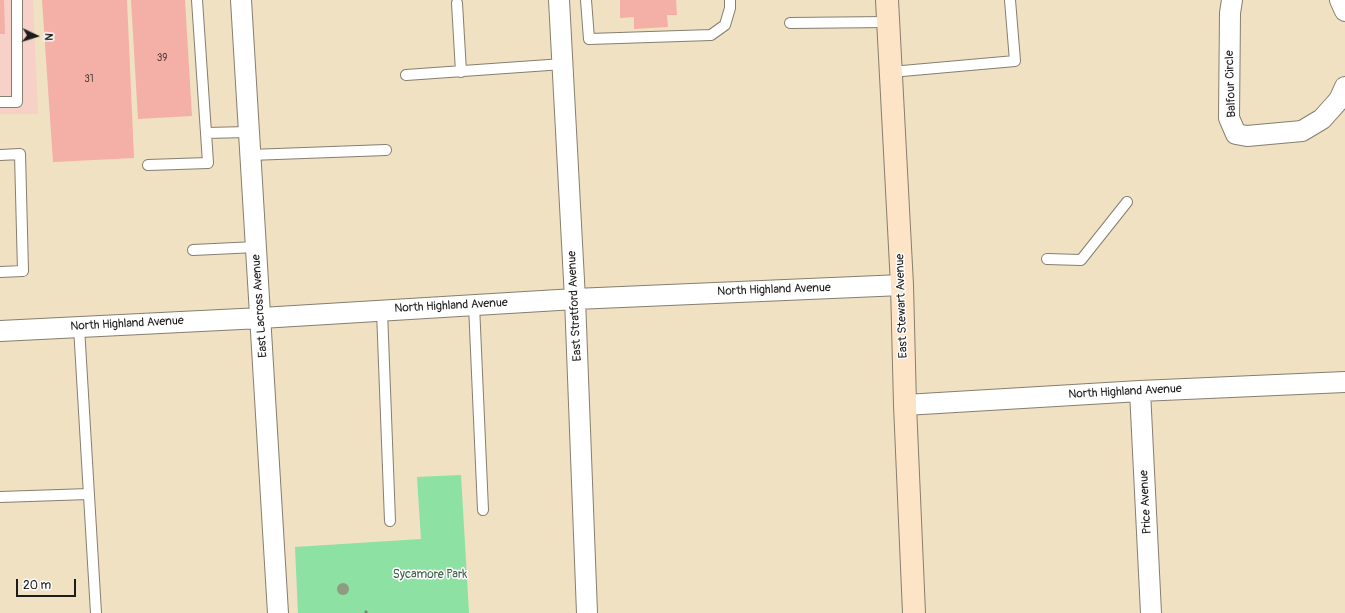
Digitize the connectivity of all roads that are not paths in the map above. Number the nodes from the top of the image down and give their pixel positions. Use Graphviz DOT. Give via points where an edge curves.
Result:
graph roads {
  1 [pos="17,0"];
  2 [pos="197,0"];
  3 [pos="241,0"];
  4 [pos="559,0"];
  5 [pos="586,0"];
  6 [pos="730,0"];
  7 [pos="887,0"];
  8 [pos="1010,0"];
  9 [pos="1232,0"];
  10 [pos="1340,0"];
  11 [pos="457,3"];
  12 [pos="1345,11"];
  13 [pos="888,22"];
  14 [pos="790,23"];
  15 [pos="563,64"];
  16 [pos="461,72"];
  17 [pos="891,72"];
  18 [pos="406,75"];
  19 [pos="1345,87"];
  20 [pos="0,102"];
  21 [pos="248,132"];
  22 [pos="206,133"];
  23 [pos="386,150"];
  24 [pos="0,155"];
  25 [pos="250,155"];
  26 [pos="148,165"];
  27 [pos="1128,202"];
  28 [pos="256,247"];
  29 [pos="193,250"];
  30 [pos="1047,259"];
  31 [pos="0,272"];
  32 [pos="902,285"];
  33 [pos="575,299"];
  34 [pos="474,305"];
  35 [pos="382,310"];
  36 [pos="261,318"];
  37 [pos="79,327"];
  38 [pos="0,330"];
  39 [pos="1345,382"];
  40 [pos="1140,391"];
  41 [pos="905,405"];
  42 [pos="89,494"];
  43 [pos="0,497"];
  44 [pos="484,510"];
  45 [pos="390,521"];
  46 [pos="96,613"];
  47 [pos="278,613"];
  48 [pos="587,613"];
  49 [pos="914,613"];
  50 [pos="1151,613"];
  1 -- 20 [label="lane" via="18,102"];
  2 -- 22 [label="lane"];
  3 -- 21 [label="street, East Lacross Avenue"];
  4 -- 15 [label="street, East Stratford Avenue"];
  5 -- 6 [label="lane" via="589,39 711,35 725,25"];
  7 -- 13 [label="street, East Stewart Avenue"];
  8 -- 17 [label="lane" via="1015,61"];
  9 -- 19 [label="street, Balfour Circle" via="1229,118 1236,134 1247,136 1302,131 1322,119 1339,100"];
  10 -- 12 [label="street"];
  11 -- 16 [label="lane"];
  13 -- 14 [label="lane"];
  13 -- 17 [label="street, East Stewart Avenue"];
  15 -- 16 [label="lane"];
  15 -- 33 [label="street, East Stratford Avenue"];
  16 -- 18 [label="lane"];
  17 -- 32 [label="street, East Stewart Avenue"];
  21 -- 22 [label="lane"];
  21 -- 25 [label="street, East Lacross Avenue"];
  22 -- 26 [label="lane" via="208,163"];
  23 -- 25 [label="lane"];
  24 -- 31 [label="lane" via="20,154 23,271"];
  25 -- 28 [label="street, East Lacross Avenue"];
  27 -- 30 [label="lane" via="1081,260"];
  28 -- 29 [label="lane"];
  28 -- 36 [label="street, East Lacross Avenue"];
  32 -- 33 [label="street, North Highland Avenue"];
  32 -- 41 [label="street, East Stewart Avenue"];
  33 -- 34 [label="street, North Highland Avenue"];
  33 -- 48 [label="street, East Stratford Avenue"];
  34 -- 35 [label="street, North Highland Avenue"];
  34 -- 44 [label="lane"];
  35 -- 36 [label="street, North Highland Avenue"];
  35 -- 45 [label="lane"];
  36 -- 37 [label="street, North Highland Avenue"];
  36 -- 47 [label="street, East Lacross Avenue"];
  37 -- 38 [label="street, North Highland Avenue"];
  37 -- 42 [label="lane"];
  39 -- 40 [label="street, North Highland Avenue"];
  40 -- 41 [label="street, North Highland Avenue"];
  40 -- 50 [label="street, Price Avenue"];
  41 -- 49 [label="street, East Stewart Avenue"];
  42 -- 43 [label="lane"];
  42 -- 46 [label="lane"];
}
